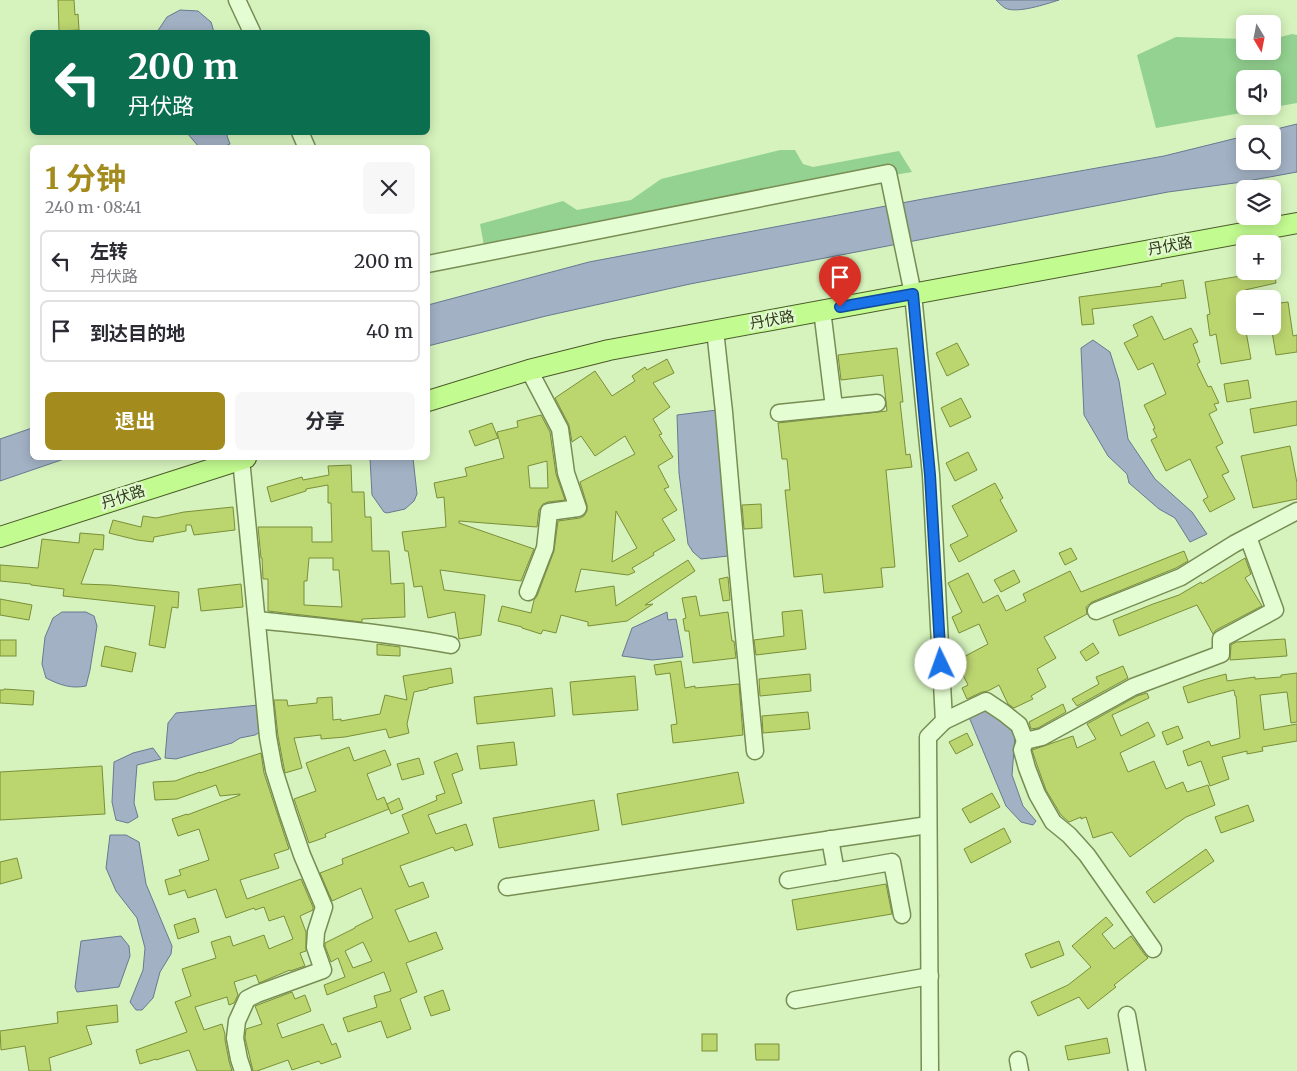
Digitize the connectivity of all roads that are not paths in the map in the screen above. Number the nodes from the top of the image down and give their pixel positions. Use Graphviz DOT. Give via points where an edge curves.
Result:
graph roads {
  1 [pos="237,0"];
  2 [pos="251,30"];
  3 [pos="1297,223"];
  4 [pos="430,264"];
  5 [pos="911,286"];
  6 [pos="822,310"];
  7 [pos="715,330"];
  8 [pos="529,370"];
  9 [pos="430,401"];
  10 [pos="877,403"];
  11 [pos="834,407"];
  12 [pos="779,413"];
  13 [pos="238,460"];
  14 [pos="244,460"];
  15 [pos="1297,511"];
  16 [pos="0,537"];
  17 [pos="1248,537"];
  18 [pos="528,592"];
  19 [pos="1096,611"];
  20 [pos="257,620"];
  21 [pos="452,645"];
  22 [pos="944,720"];
  23 [pos="1025,741"];
  24 [pos="756,752"];
  25 [pos="928,825"];
  26 [pos="830,839"];
  27 [pos="836,872"];
  28 [pos="788,880"];
  29 [pos="507,887"];
  30 [pos="902,915"];
  31 [pos="1152,949"];
  32 [pos="930,976"];
  33 [pos="796,1000"];
  34 [pos="1128,1015"];
  35 [pos="243,1071"];
  36 [pos="930,1071"];
  37 [pos="1137,1071"];
  1 -- 2 [label="street"];
  3 -- 5 [label="main road, 丹伏路"];
  4 -- 5 [label="street" via="888,173"];
  5 -- 6 [label="main road, 丹伏路"];
  5 -- 22 [label="street" via="930,475"];
  6 -- 7 [label="main road, 丹伏路"];
  6 -- 11 [label="street"];
  7 -- 8 [label="main road, 丹伏路" via="609,350"];
  7 -- 24 [label="street"];
  8 -- 9 [label="main road, 丹伏路"];
  8 -- 18 [label="street" via="560,430 566,473 578,508 549,512 545,548"];
  10 -- 11 [label="street"];
  11 -- 12 [label="street"];
  13 -- 16 [label="main road, 丹伏路"];
  14 -- 20 [label="street"];
  15 -- 17 [label="street"];
  17 -- 19 [label="street" via="1181,577"];
  17 -- 23 [label="street" via="1275,610 1221,639 1222,654 1134,687 1042,737"];
  20 -- 21 [label="street"];
  20 -- 35 [label="street" via="274,770 302,855 324,907 315,947 323,970 247,999 237,1021 235,1038"];
  22 -- 23 [label="street" via="986,701 1019,725"];
  22 -- 25 [label="street" via="928,737"];
  23 -- 31 [label="street" via="1022,750 1026,768 1053,822 1069,834 1087,855"];
  25 -- 26 [label="street"];
  25 -- 32 [label="street"];
  26 -- 27 [label="street"];
  26 -- 29 [label="street"];
  27 -- 28 [label="street"];
  27 -- 30 [label="street" via="892,862"];
  32 -- 33 [label="street"];
  32 -- 36 [label="street"];
  34 -- 37 [label="street"];
}
